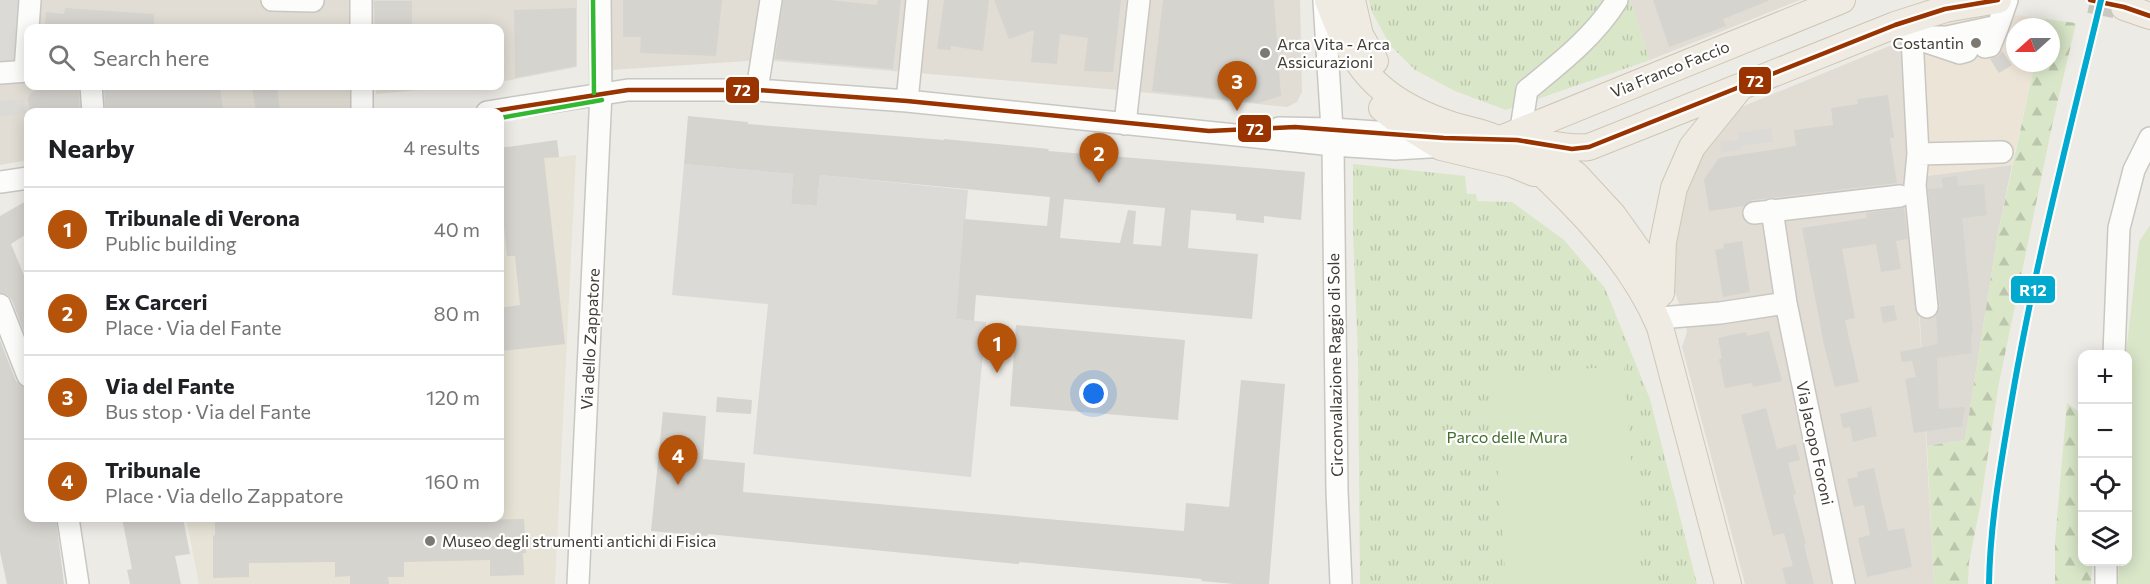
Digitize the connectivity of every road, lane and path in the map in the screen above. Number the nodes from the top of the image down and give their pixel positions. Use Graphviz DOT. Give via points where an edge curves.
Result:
graph roads {
  1 [pos="30,0"];
  2 [pos="272,0"];
  3 [pos="361,0"];
  4 [pos="600,0"];
  5 [pos="771,0"];
  6 [pos="917,0"];
  7 [pos="1139,0"];
  8 [pos="1326,0"];
  9 [pos="1352,0"];
  10 [pos="1617,0"];
  11 [pos="1842,0"];
  12 [pos="1998,0"];
  13 [pos="2007,0"];
  14 [pos="313,1"];
  15 [pos="1944,4"];
  16 [pos="2124,7"];
  17 [pos="2150,16"];
  18 [pos="29,24"];
  19 [pos="361,24"];
  20 [pos="1998,26"];
  21 [pos="1904,31"];
  22 [pos="24,71"];
  23 [pos="0,73"];
  24 [pos="1740,87"];
  25 [pos="91,90"];
  26 [pos="362,90"];
  27 [pos="757,90"];
  28 [pos="601,93"];
  29 [pos="907,101"];
  30 [pos="93,108"];
  31 [pos="363,108"];
  32 [pos="504,109"];
  33 [pos="1452,118"];
  34 [pos="1548,118"];
  35 [pos="1522,122"];
  36 [pos="1125,124"];
  37 [pos="2150,138"];
  38 [pos="1326,139"];
  39 [pos="1500,140"];
  40 [pos="1432,141"];
  41 [pos="2002,152"];
  42 [pos="1918,154"];
  43 [pos="2142,171"];
  44 [pos="24,179"];
  45 [pos="1550,181"];
  46 [pos="1,183"];
  47 [pos="1900,196"];
  48 [pos="1786,303"];
  49 [pos="0,305"];
  50 [pos="1927,308"];
  51 [pos="1660,316"];
  52 [pos="2114,350"];
  53 [pos="24,366"];
  54 [pos="69,522"];
  55 [pos="2106,566"];
  56 [pos="78,584"];
  57 [pos="578,584"];
  58 [pos="1341,584"];
  59 [pos="1728,584"];
  60 [pos="1844,584"];
  61 [pos="2106,584"];
  1 -- 18 [label="street"];
  2 -- 14 [label="street"];
  3 -- 19 [label="street"];
  4 -- 28 [label="street, Via dello Zappatore"];
  5 -- 27 [label="street"];
  6 -- 29 [label="street"];
  7 -- 36 [label="street"];
  8 -- 38 [label="street, Circonvallazione Raggio di Sole"];
  8 -- 39 [label="main road" via="1347,47 1383,92 1446,123"];
  8 -- 40 [label="main road" via="1330,29 1341,61 1377,104"];
  9 -- 33 [label="main road" via="1360,35 1392,81 1433,110"];
  10 -- 35 [label="street" via="1609,14 1570,55 1527,90"];
  11 -- 34 [label="main road, Via Franco Faccio"];
  12 -- 15 [label="main road"];
  13 -- 20 [label="street"];
  15 -- 21 [label="main road"];
  16 -- 17 [label="main road"];
  20 -- 21 [label="street" via="1947,37"];
  20 -- 21 [label="street" via="1990,46 1960,53"];
  21 -- 24 [label="main road"];
  21 -- 42 [label="street"];
  22 -- 23 [label="street"];
  24 -- 39 [label="main road" via="1589,147 1572,149"];
  24 -- 51 [label="main road" via="1692,147 1674,188 1664,242"];
  25 -- 30 [label="street"];
  26 -- 31 [label="street"];
  27 -- 28 [label="street"];
  27 -- 29 [label="street"];
  28 -- 32 [label="street"];
  28 -- 57 [label="street, Via dello Zappatore"];
  29 -- 36 [label="street"];
  33 -- 35 [label="main road" via="1487,124"];
  33 -- 39 [label="main road"];
  34 -- 35 [label="main road"];
  34 -- 39 [label="main road, Via Franco Faccio"];
  36 -- 38 [label="street" via="1209,131 1295,127"];
  37 -- 43 [label="street"];
  38 -- 40 [label="street" via="1395,148"];
  38 -- 58 [label="street, Circonvallazione Raggio di Sole" via="1333,167"];
  39 -- 40 [label="street"];
  39 -- 45 [label="main road" via="1528,158"];
  39 -- 51 [label="main road" via="1563,165 1613,214 1653,280"];
  40 -- 45 [label="main road" via="1512,164"];
  41 -- 42 [label="street"];
  42 -- 50 [label="street" via="1915,185"];
  43 -- 52 [label="street" via="2119,228"];
  44 -- 46 [label="street"];
  45 -- 51 [label="main road" via="1592,223"];
  47 -- 48 [label="street, Via Jacopo Foroni" via="1763,211"];
  48 -- 51 [label="street" via="1720,313"];
  48 -- 60 [label="street, Via Jacopo Foroni"];
  49 -- 53 [label="street"];
  51 -- 59 [label="main road"];
  54 -- 56 [label="street"];
  55 -- 61 [label="street"];
}
